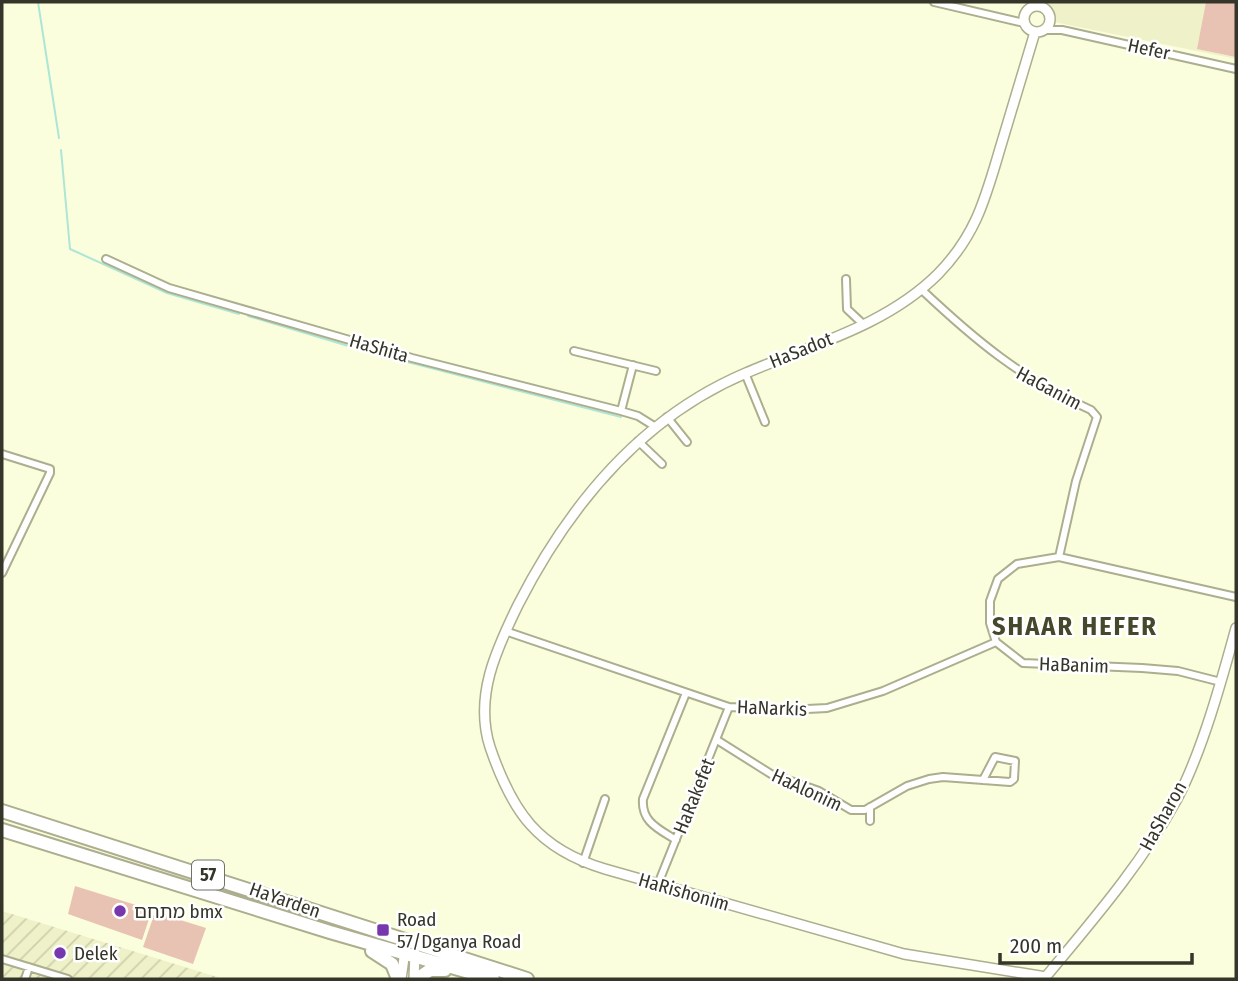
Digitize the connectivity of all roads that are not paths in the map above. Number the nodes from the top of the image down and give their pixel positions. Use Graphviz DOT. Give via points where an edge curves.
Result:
graph roads {
  1 [pos="934,2"];
  2 [pos="1039,4"];
  3 [pos="1024,23"];
  4 [pos="1043,28"];
  5 [pos="1236,69"];
  6 [pos="106,259"];
  7 [pos="846,279"];
  8 [pos="922,290"];
  9 [pos="863,324"];
  10 [pos="574,351"];
  11 [pos="633,365"];
  12 [pos="656,371"];
  13 [pos="745,373"];
  14 [pos="621,411"];
  15 [pos="667,417"];
  16 [pos="765,422"];
  17 [pos="654,426"];
  18 [pos="638,441"];
  19 [pos="687,442"];
  20 [pos="2,454"];
  21 [pos="662,464"];
  22 [pos="1059,557"];
  23 [pos="2,573"];
  24 [pos="1236,597"];
  25 [pos="1236,628"];
  26 [pos="505,631"];
  27 [pos="996,642"];
  28 [pos="1221,682"];
  29 [pos="686,692"];
  30 [pos="729,707"];
  31 [pos="717,740"];
  32 [pos="982,780"];
  33 [pos="605,799"];
  34 [pos="870,807"];
  35 [pos="2,811"];
  36 [pos="870,821"];
  37 [pos="2,830"];
  38 [pos="676,840"];
  39 [pos="583,863"];
  40 [pos="658,884"];
  41 [pos="330,933"];
  42 [pos="412,941"];
  43 [pos="409,956"];
  44 [pos="2,959"];
  45 [pos="29,967"];
  46 [pos="459,969"];
  47 [pos="25,979"];
  48 [pos="68,979"];
  49 [pos="400,979"];
  50 [pos="416,979"];
  51 [pos="493,979"];
  52 [pos="527,979"];
  53 [pos="1048,979"];
  1 -- 3 [label="street"];
  2 -- 3 [label="street" via="1024,14"];
  2 -- 4 [label="street" via="1049,14"];
  3 -- 4 [label="street"];
  4 -- 5 [label="street, Hefer"];
  4 -- 8 [label="street, HaSadot" via="986,202 955,256"];
  6 -- 14 [label="street, HaShita" via="169,288 412,358"];
  7 -- 9 [label="street" via="847,309"];
  8 -- 9 [label="street, HaSadot"];
  8 -- 22 [label="street, HaGanim" via="998,358 1097,417 1076,481"];
  9 -- 13 [label="street, HaSadot"];
  10 -- 11 [label="street"];
  11 -- 12 [label="street"];
  11 -- 14 [label="street"];
  13 -- 15 [label="street, HaSadot"];
  13 -- 16 [label="street"];
  14 -- 17 [label="street, HaShita"];
  15 -- 17 [label="street, HaSadot"];
  15 -- 19 [label="street"];
  17 -- 18 [label="street, HaSadot"];
  18 -- 21 [label="street"];
  18 -- 26 [label="street, HaSadot" via="583,498"];
  20 -- 23 [label="street" via="50,469"];
  22 -- 24 [label="street"];
  22 -- 27 [label="street" via="1017,564 998,579 990,601"];
  25 -- 28 [label="street, HaSharon"];
  26 -- 29 [label="street, HaNarkis"];
  26 -- 39 [label="street, HaRishonim" via="482,706 498,770 515,805 541,837"];
  27 -- 28 [label="street, HaBanim" via="1023,663 1178,671"];
  27 -- 30 [label="street, HaNarkis" via="883,691 827,708"];
  28 -- 53 [label="street, HaSharon" via="1178,797 1130,874"];
  29 -- 30 [label="street, HaNarkis"];
  29 -- 38 [label="street" via="642,810 648,821"];
  30 -- 31 [label="street, HaRakefet"];
  31 -- 34 [label="street, HaAlonim" via="771,774 819,791 845,807"];
  31 -- 38 [label="street, HaRakefet"];
  32 -- 32 [label="street, HaAlonim" via="995,757 1015,761 1013,781"];
  32 -- 34 [label="street, HaAlonim" via="929,779"];
  33 -- 39 [label="street"];
  34 -- 36 [label="street"];
  35 -- 42 [label="highway, HaYarden / 57"];
  37 -- 41 [label="highway, HaYarden / 57"];
  38 -- 40 [label="street, HaRakefet"];
  39 -- 40 [label="street, HaRishonim"];
  40 -- 53 [label="street, HaRishonim" via="904,954"];
  41 -- 43 [label="highway, HaYarden / 57"];
  41 -- 49 [label="highway" via="384,957"];
  42 -- 43 [label="street"];
  42 -- 52 [label="highway, HaYarden / 57"];
  43 -- 46 [label="highway, HaYarden / 57"];
  43 -- 49 [label="street"];
  43 -- 50 [label="street"];
  44 -- 45 [label="street"];
  45 -- 47 [label="street"];
  45 -- 48 [label="street"];
  46 -- 50 [label="highway" via="430,970"];
  46 -- 51 [label="highway, HaYarden / 57"];
}
